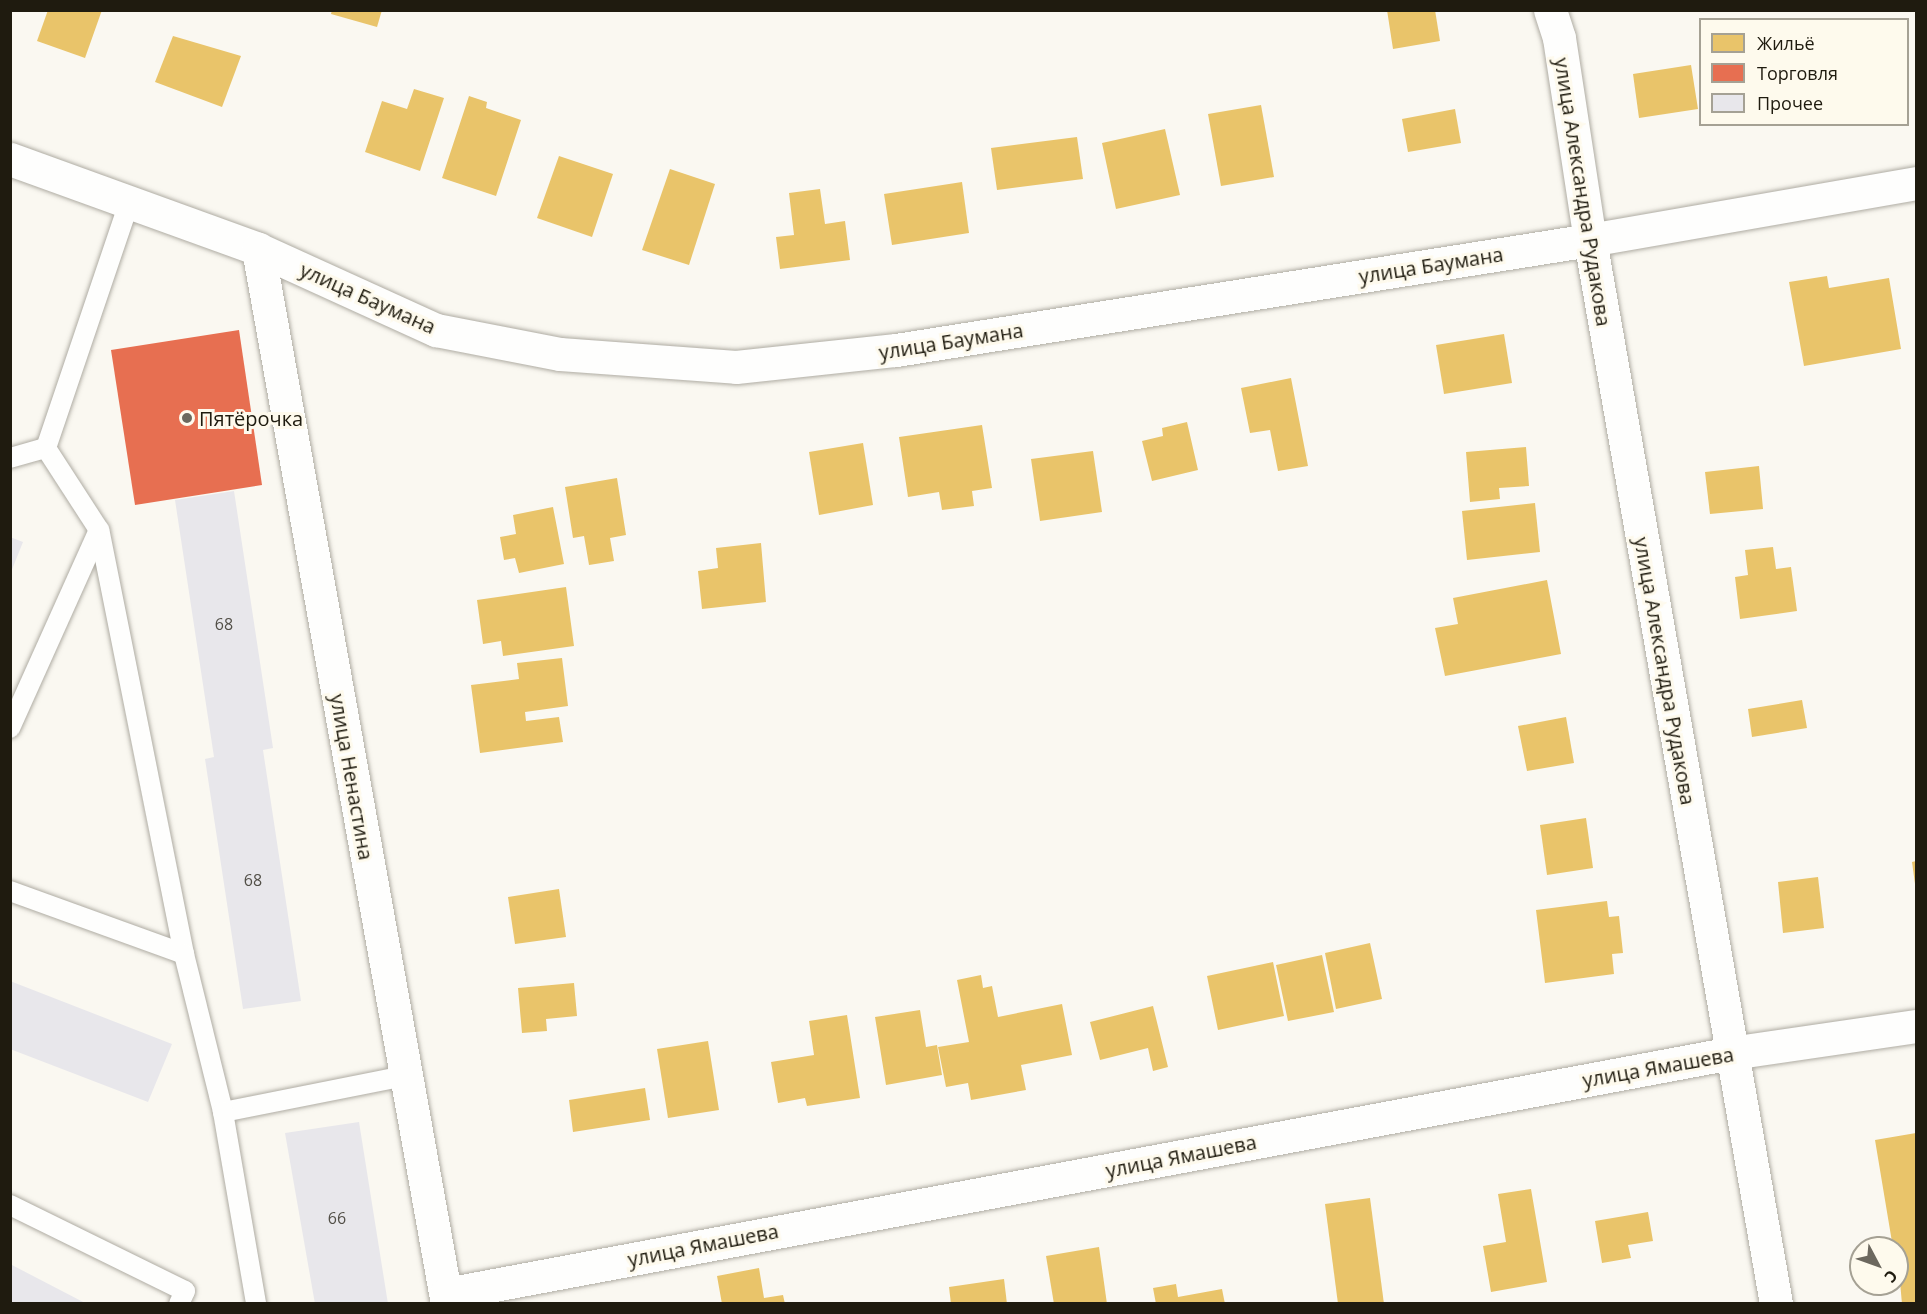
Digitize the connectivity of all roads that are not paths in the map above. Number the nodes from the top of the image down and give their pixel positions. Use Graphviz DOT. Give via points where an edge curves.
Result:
graph roads {
  1 [pos="1575,10"];
  2 [pos="1554,25"];
  3 [pos="10,159"];
  4 [pos="1917,183"];
  5 [pos="129,203"];
  6 [pos="1590,240"];
  7 [pos="258,249"];
  8 [pos="46,448"];
  9 [pos="10,458"];
  10 [pos="99,530"];
  11 [pos="10,728"];
  12 [pos="10,891"];
  13 [pos="184,954"];
  14 [pos="1917,1026"];
  15 [pos="1731,1053"];
  16 [pos="405,1077"];
  17 [pos="223,1112"];
  18 [pos="10,1205"];
  19 [pos="447,1299"];
  20 [pos="179,1304"];
  21 [pos="256,1304"];
  22 [pos="1776,1304"];
  1 -- 2 [label="street"];
  2 -- 6 [label="street, улица Александра Рудакова"];
  3 -- 5 [label="street, улица Баумана"];
  4 -- 6 [label="street, улица Баумана"];
  5 -- 7 [label="street, улица Баумана"];
  5 -- 8 [label="lane"];
  6 -- 7 [label="street, улица Баумана" via="896,350 736,367 560,354 436,330"];
  6 -- 15 [label="street, улица Александра Рудакова"];
  7 -- 16 [label="street, улица Ненастина"];
  8 -- 9 [label="lane"];
  8 -- 10 [label="lane"];
  10 -- 11 [label="lane"];
  10 -- 13 [label="lane"];
  12 -- 13 [label="lane"];
  13 -- 17 [label="lane"];
  14 -- 15 [label="street, улица Ямашева"];
  15 -- 19 [label="street, улица Ямашева"];
  15 -- 22 [label="street, улица Александра Рудакова"];
  16 -- 17 [label="lane"];
  16 -- 19 [label="street, улица Ненастина"];
  17 -- 21 [label="lane"];
  18 -- 20 [label="lane" via="185,1291"];
}
